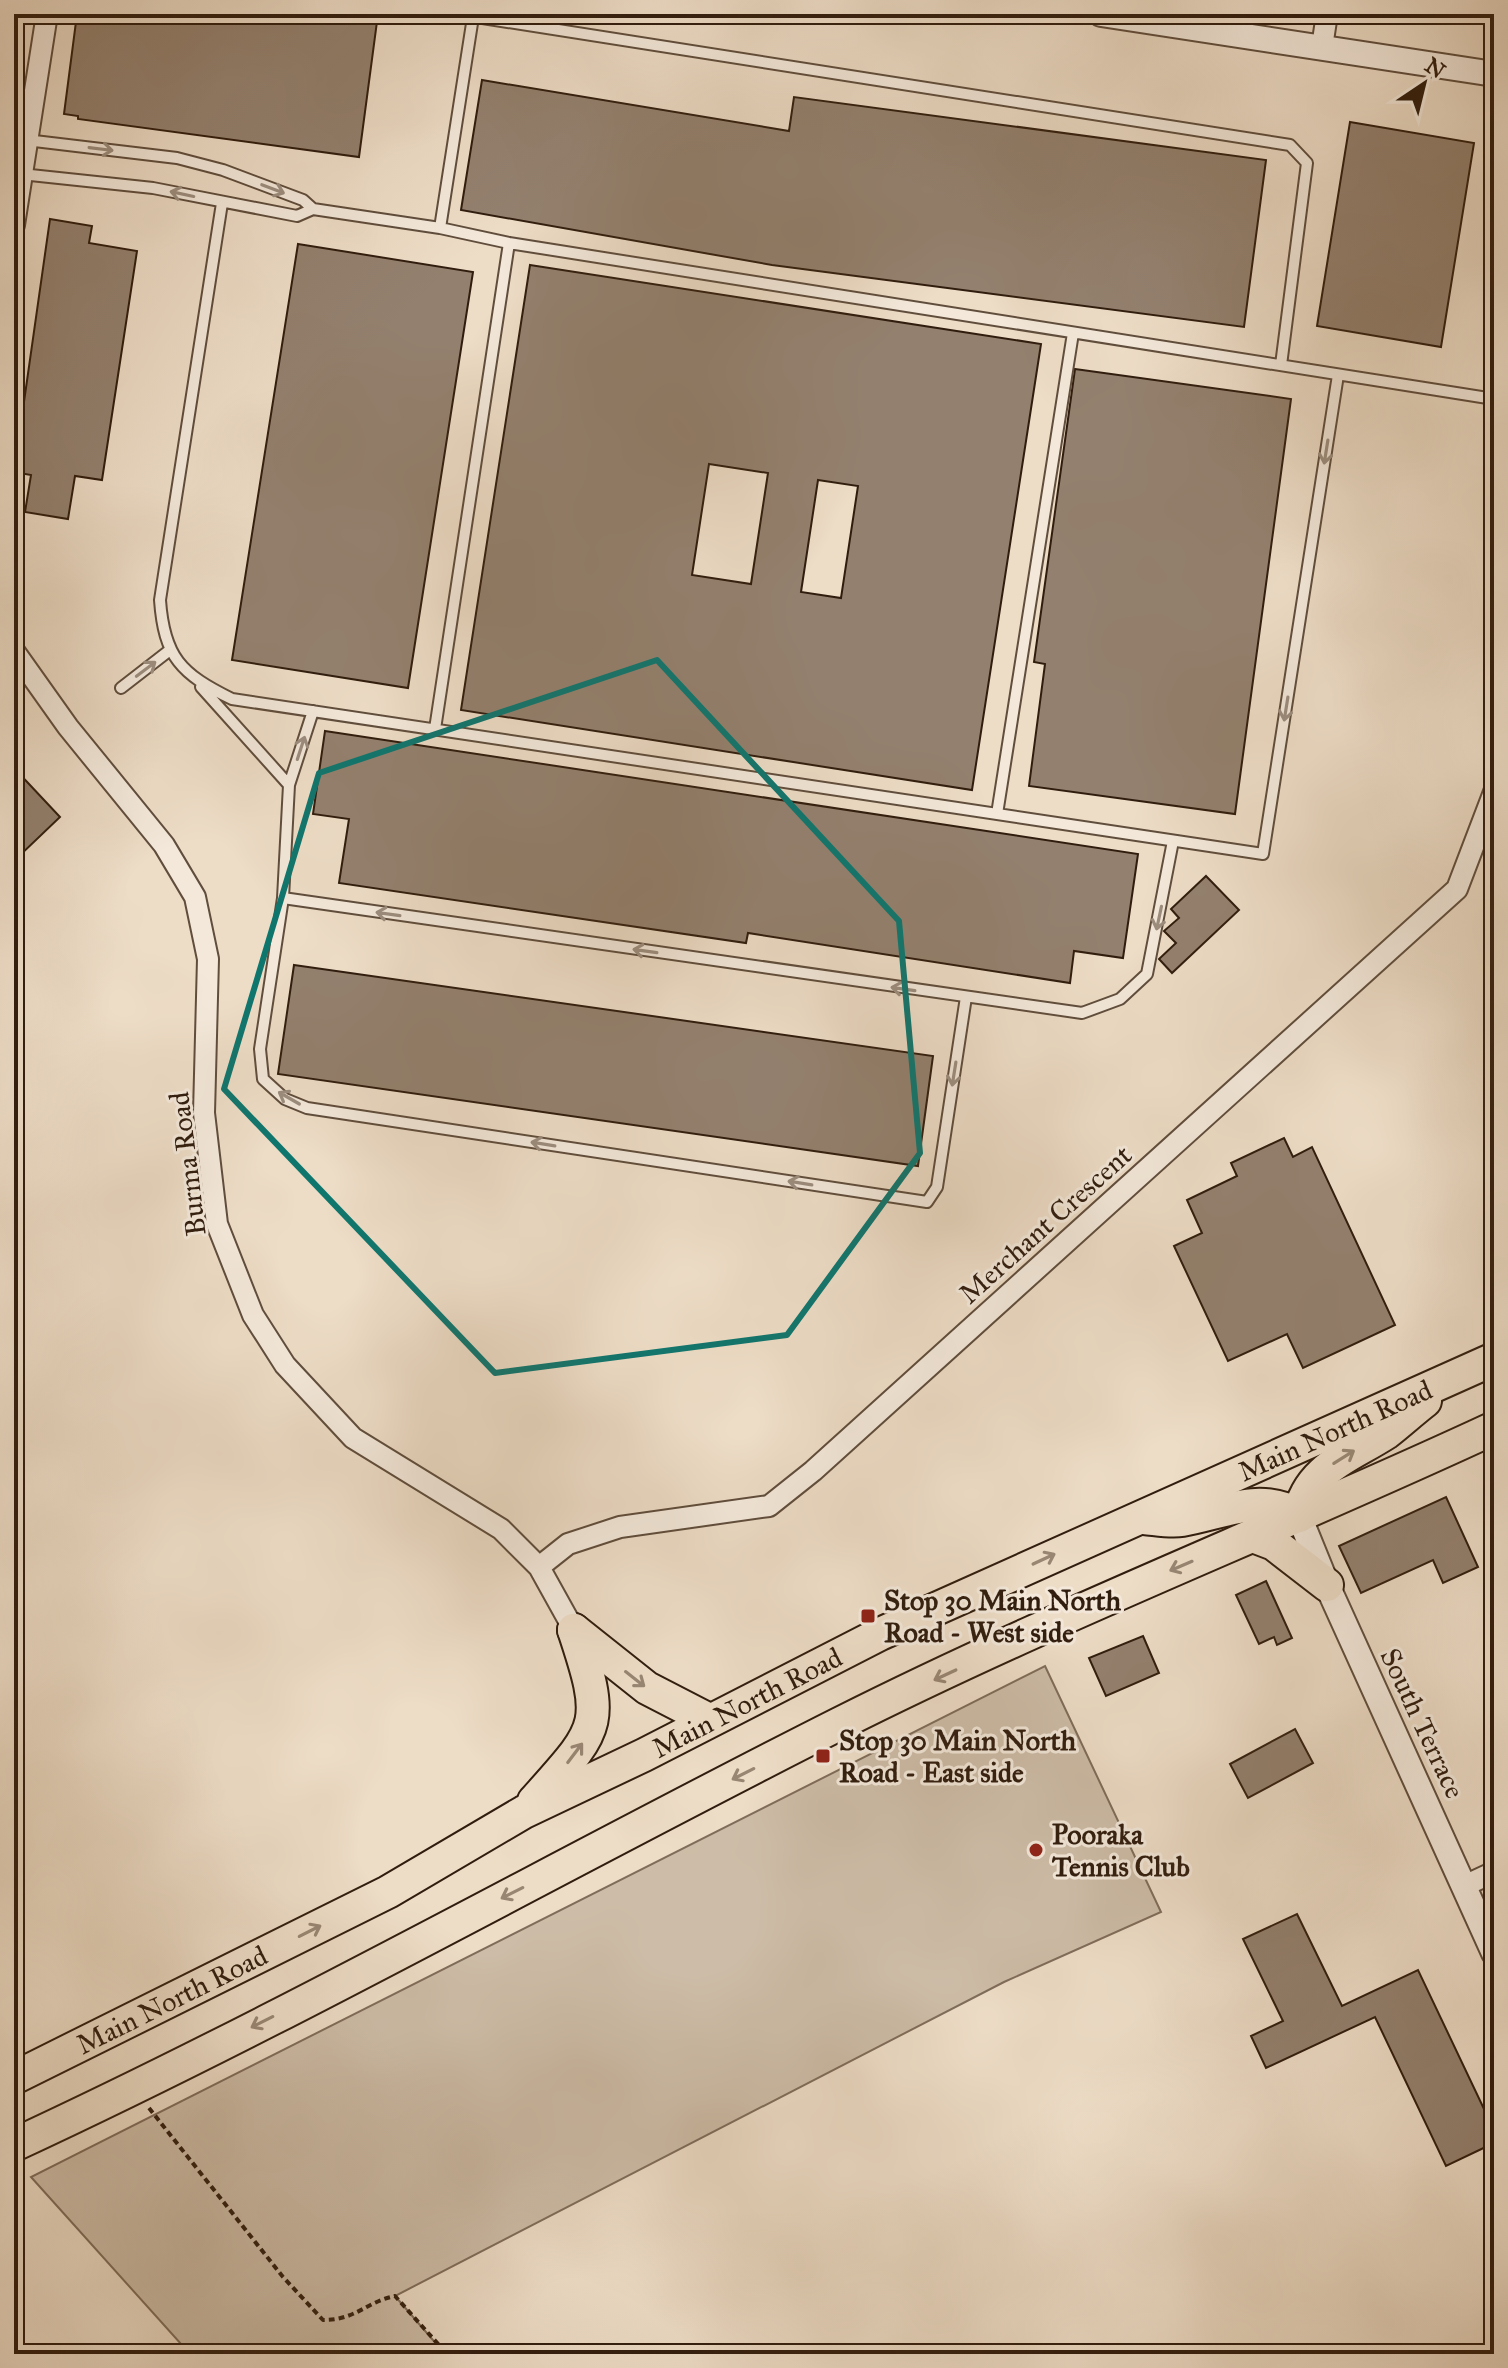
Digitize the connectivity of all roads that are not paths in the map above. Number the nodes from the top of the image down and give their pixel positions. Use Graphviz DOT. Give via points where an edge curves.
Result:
graph roads {
  1 [pos="47,14"];
  2 [pos="457,14"];
  3 [pos="1101,14"];
  4 [pos="1327,14"];
  5 [pos="473,17"];
  6 [pos="1322,47"];
  7 [pos="1494,74"];
  8 [pos="25,139"];
  9 [pos="21,174"];
  10 [pos="222,203"];
  11 [pos="313,209"];
  12 [pos="14,225"];
  13 [pos="440,228"];
  14 [pos="509,243"];
  15 [pos="1073,333"];
  16 [pos="1281,365"];
  17 [pos="1338,375"];
  18 [pos="1494,399"];
  19 [pos="170,650"];
  20 [pos="14,651"];
  21 [pos="196,681"];
  22 [pos="121,688"];
  23 [pos="313,711"];
  24 [pos="435,729"];
  25 [pos="289,785"];
  26 [pos="1494,791"];
  27 [pos="997,814"];
  28 [pos="1173,841"];
  29 [pos="283,898"];
  30 [pos="966,997"];
  31 [pos="1494,1359"];
  32 [pos="1458,1374"];
  33 [pos="1494,1428"];
  34 [pos="1299,1516"];
  35 [pos="1135,1517"];
  36 [pos="1253,1536"];
  37 [pos="539,1567"];
  38 [pos="1327,1585"];
  39 [pos="574,1630"];
  40 [pos="709,1720"];
  41 [pos="524,1812"];
  42 [pos="1494,1872"];
  43 [pos="1464,1886"];
  44 [pos="1494,1953"];
  45 [pos="14,2078"];
  46 [pos="14,2145"];
  1 -- 8 [label="street"];
  2 -- 5 [label="lane"];
  3 -- 6 [label="street"];
  4 -- 6 [label="street"];
  5 -- 13 [label="lane"];
  5 -- 16 [label="lane" via="1290,145 1307,163"];
  6 -- 7 [label="street"];
  8 -- 9 [label="street"];
  8 -- 11 [label="lane, one-way" via="177,158 223,170 303,200"];
  10 -- 9 [label="lane, one-way" via="153,188"];
  9 -- 12 [label="street"];
  10 -- 11 [label="lane" via="297,216"];
  10 -- 19 [label="lane" via="160,600"];
  11 -- 13 [label="lane"];
  13 -- 14 [label="lane"];
  14 -- 15 [label="lane"];
  14 -- 24 [label="lane"];
  15 -- 16 [label="lane"];
  15 -- 27 [label="lane"];
  16 -- 17 [label="lane"];
  17 -- 18 [label="lane"];
  17 -- 28 [label="lane, one-way" via="1263,854"];
  19 -- 21 [label="lane"];
  22 -- 19 [label="lane, one-way"];
  20 -- 37 [label="street, Burma Road" via="164,845 195,897 208,959 204,1113 217,1224 253,1315 285,1365 353,1438 501,1529"];
  21 -- 23 [label="lane" via="232,699"];
  21 -- 25 [label="lane"];
  23 -- 24 [label="lane"];
  25 -- 23 [label="lane, one-way"];
  24 -- 27 [label="lane"];
  25 -- 29 [label="lane"];
  26 -- 37 [label="street, Merchant Crescent" via="1457,889 813,1471 769,1506 620,1527 568,1544"];
  27 -- 28 [label="lane"];
  28 -- 30 [label="lane, one-way" via="1147,974 1120,999 1082,1013"];
  30 -- 29 [label="lane, one-way"];
  30 -- 29 [label="lane, one-way" via="937,1187 927,1202 911,1200 307,1108 285,1099 263,1079 260,1049"];
  31 -- 32 [label="highway, Main North Road"];
  34 -- 32 [label="highway, one-way" via="1303,1496 1338,1459 1385,1433"];
  32 -- 35 [label="highway, Main North Road"];
  33 -- 34 [label="highway"];
  34 -- 35 [label="highway" via="1263,1504 1178,1521"];
  34 -- 36 [label="highway"];
  34 -- 38 [label="street, South Terrace"];
  40 -- 35 [label="highway, Main North Road, one-way" via="901,1624"];
  36 -- 38 [label="highway" via="1274,1544"];
  36 -- 46 [label="highway, one-way" via="843,1722"];
  37 -- 39 [label="street, Burma Road"];
  38 -- 43 [label="street, South Terrace"];
  39 -- 40 [label="highway, one-way" via="647,1688"];
  41 -- 39 [label="highway, one-way" via="575,1754 592,1723 595,1698"];
  40 -- 41 [label="highway, Main North Road"];
  45 -- 41 [label="highway, Main North Road, one-way" via="388,1892"];
  42 -- 43 [label="street"];
  43 -- 44 [label="street, South Terrace"];
}
